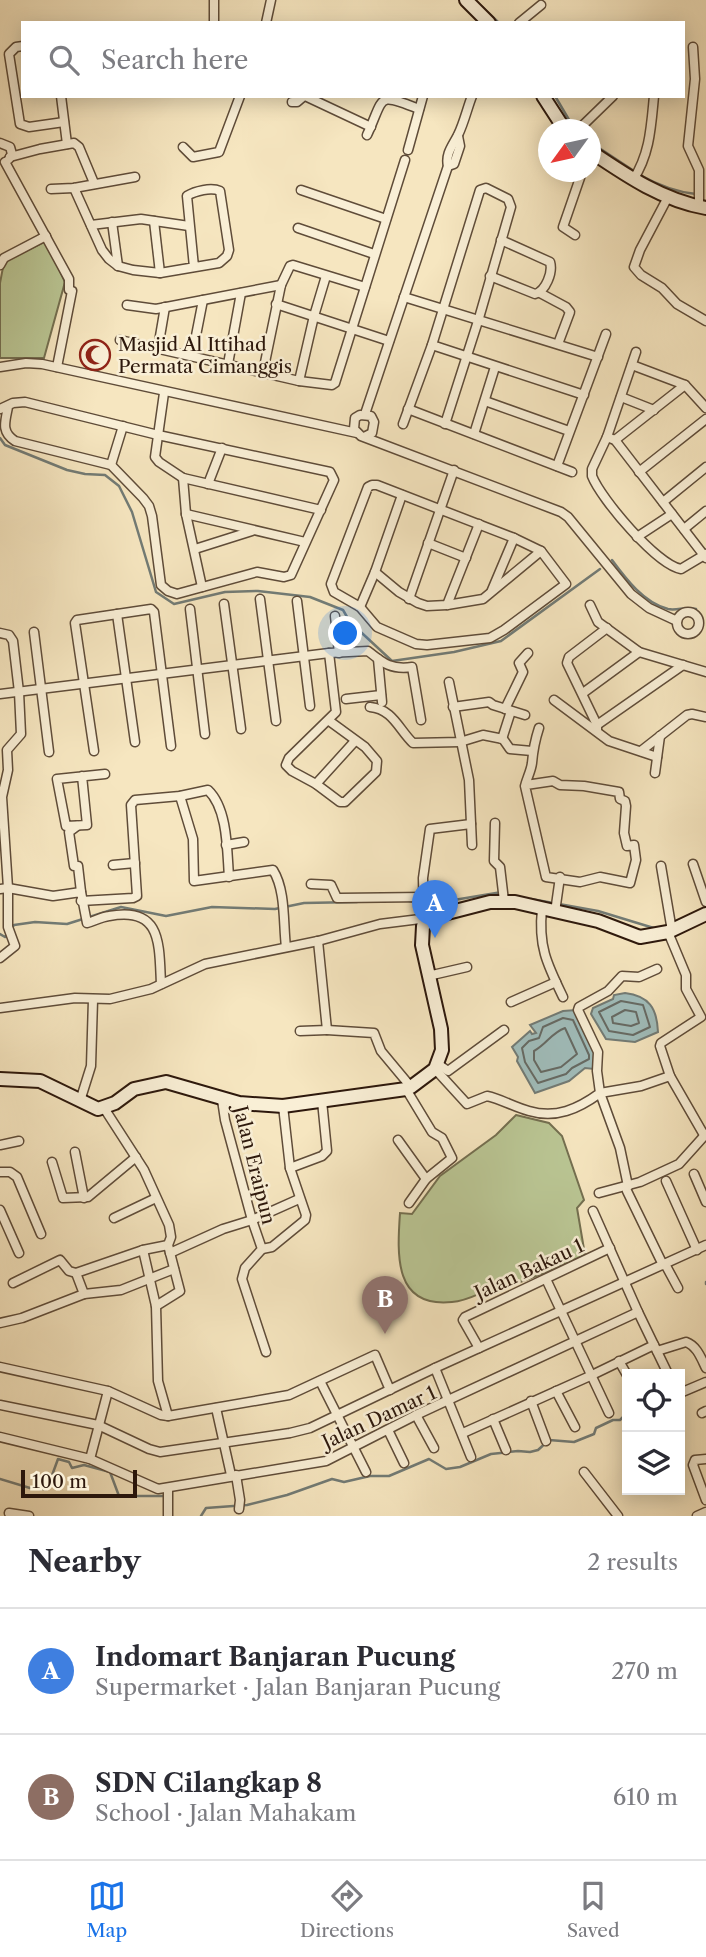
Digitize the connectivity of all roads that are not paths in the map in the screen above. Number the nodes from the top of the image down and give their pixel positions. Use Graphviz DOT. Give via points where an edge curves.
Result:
graph roads {
  1 [pos="214,0"];
  2 [pos="271,0"];
  3 [pos="466,0"];
  4 [pos="541,5"];
  5 [pos="214,21"];
  6 [pos="266,21"];
  7 [pos="487,21"];
  8 [pos="521,21"];
  9 [pos="21,46"];
  10 [pos="693,47"];
  11 [pos="61,98"];
  12 [pos="239,98"];
  13 [pos="302,98"];
  14 [pos="309,98"];
  15 [pos="392,98"];
  16 [pos="392,98"];
  17 [pos="422,98"];
  18 [pos="471,98"];
  19 [pos="544,98"];
  20 [pos="611,98"];
  21 [pos="654,98"];
  22 [pos="292,102"];
  23 [pos="419,109"];
  24 [pos="558,119"];
  25 [pos="589,119"];
  26 [pos="64,122"];
  27 [pos="0,143"];
  28 [pos="67,144"];
  29 [pos="183,147"];
  30 [pos="408,150"];
  31 [pos="601,157"];
  32 [pos="405,160"];
  33 [pos="5,161"];
  34 [pos="636,176"];
  35 [pos="135,177"];
  36 [pos="578,182"];
  37 [pos="94,183"];
  38 [pos="74,188"];
  39 [pos="51,190"];
  40 [pos="301,190"];
  41 [pos="668,197"];
  42 [pos="701,202"];
  43 [pos="386,219"];
  44 [pos="154,221"];
  45 [pos="112,222"];
  46 [pos="91,225"];
  47 [pos="189,226"];
  48 [pos="298,228"];
  49 [pos="575,235"];
  50 [pos="46,236"];
  51 [pos="501,240"];
  52 [pos="374,254"];
  53 [pos="0,265"];
  54 [pos="118,265"];
  55 [pos="194,267"];
  56 [pos="160,273"];
  57 [pos="326,276"];
  58 [pos="490,276"];
  59 [pos="281,285"];
  60 [pos="365,287"];
  61 [pos="241,293"];
  62 [pos="540,293"];
  63 [pos="404,297"];
  64 [pos="203,300"];
  65 [pos="276,304"];
  66 [pos="127,305"];
  67 [pos="164,307"];
  68 [pos="444,307"];
  69 [pos="314,316"];
  70 [pos="479,318"];
  71 [pos="706,321"];
  72 [pos="353,328"];
  73 [pos="606,334"];
  74 [pos="120,340"];
  75 [pos="389,341"];
  76 [pos="558,344"];
  77 [pos="432,345"];
  78 [pos="158,348"];
  79 [pos="636,352"];
  80 [pos="192,356"];
  81 [pos="467,357"];
  82 [pos="598,357"];
  83 [pos="229,365"];
  84 [pos="632,365"];
  85 [pos="54,367"];
  86 [pos="495,367"];
  87 [pos="0,368"];
  88 [pos="263,372"];
  89 [pos="299,381"];
  90 [pos="685,385"];
  91 [pos="164,393"];
  92 [pos="584,395"];
  93 [pos="621,397"];
  94 [pos="485,401"];
  95 [pos="4,408"];
  96 [pos="706,408"];
  97 [pos="408,409"];
  98 [pos="654,410"];
  99 [pos="365,414"];
  100 [pos="706,419"];
  101 [pos="403,424"];
  102 [pos="445,424"];
  103 [pos="123,426"];
  104 [pos="569,431"];
  105 [pos="357,433"];
  106 [pos="474,434"];
  107 [pos="158,435"];
  108 [pos="366,436"];
  109 [pos="611,439"];
  110 [pos="222,448"];
  111 [pos="111,465"];
  112 [pos="557,466"];
  113 [pos="706,467"];
  114 [pos="454,470"];
  115 [pos="572,472"];
  116 [pos="639,472"];
  117 [pos="183,478"];
  118 [pos="208,484"];
  119 [pos="402,495"];
  120 [pos="663,502"];
  121 [pos="439,509"];
  122 [pos="321,510"];
  123 [pos="706,511"];
  124 [pos="186,514"];
  125 [pos="672,514"];
  126 [pos="478,524"];
  127 [pos="684,529"];
  128 [pos="253,531"];
  129 [pos="637,537"];
  130 [pos="514,538"];
  131 [pos="305,542"];
  132 [pos="428,543"];
  133 [pos="195,549"];
  134 [pos="541,551"];
  135 [pos="705,556"];
  136 [pos="466,558"];
  137 [pos="375,572"];
  138 [pos="201,587"];
  139 [pos="492,591"];
  140 [pos="409,598"];
  141 [pos="260,599"];
  142 [pos="297,601"];
  143 [pos="224,604"];
  144 [pos="590,605"];
  145 [pos="447,606"];
  146 [pos="360,607"];
  147 [pos="706,608"];
  148 [pos="190,609"];
  149 [pos="117,614"];
  150 [pos="696,615"];
  151 [pos="335,616"];
  152 [pos="677,621"];
  153 [pos="607,628"];
  154 [pos="702,628"];
  155 [pos="34,632"];
  156 [pos="0,633"];
  157 [pos="639,652"];
  158 [pos="329,653"];
  159 [pos="339,653"];
  160 [pos="528,653"];
  161 [pos="304,656"];
  162 [pos="378,659"];
  163 [pos="268,661"];
  164 [pos="232,665"];
  165 [pos="683,665"];
  166 [pos="197,670"];
  167 [pos="706,672"];
  168 [pos="162,674"];
  169 [pos="126,678"];
  170 [pos="449,682"];
  171 [pos="83,684"];
  172 [pos="41,689"];
  173 [pos="19,692"];
  174 [pos="583,693"];
  175 [pos="0,694"];
  176 [pos="346,699"];
  177 [pos="554,700"];
  178 [pos="310,706"];
  179 [pos="370,707"];
  180 [pos="453,707"];
  181 [pos="508,710"];
  182 [pos="525,715"];
  183 [pos="706,717"];
  184 [pos="328,720"];
  185 [pos="421,720"];
  186 [pos="276,721"];
  187 [pos="539,728"];
  188 [pos="597,728"];
  189 [pos="241,729"];
  190 [pos="205,734"];
  191 [pos="660,736"];
  192 [pos="502,739"];
  193 [pos="355,741"];
  194 [pos="135,742"];
  195 [pos="460,742"];
  196 [pos="171,746"];
  197 [pos="94,751"];
  198 [pos="532,751"];
  199 [pos="641,751"];
  200 [pos="49,752"];
  201 [pos="657,757"];
  202 [pos="655,773"];
  203 [pos="104,774"];
  204 [pos="82,776"];
  205 [pos="316,784"];
  206 [pos="526,785"];
  207 [pos="180,796"];
  208 [pos="471,824"];
  209 [pos="495,824"];
  210 [pos="77,826"];
  211 [pos="244,842"];
  212 [pos="226,845"];
  213 [pos="472,845"];
  214 [pos="135,863"];
  215 [pos="113,864"];
  216 [pos="693,864"];
  217 [pos="661,866"];
  218 [pos="229,877"];
  219 [pos="560,877"];
  220 [pos="311,884"];
  221 [pos="4,888"];
  222 [pos="504,895"];
  223 [pos="81,897"];
  224 [pos="424,901"];
  225 [pos="706,902"];
  226 [pos="549,910"];
  227 [pos="706,914"];
  228 [pos="425,920"];
  229 [pos="670,928"];
  230 [pos="318,941"];
  231 [pos="286,947"];
  232 [pos="0,958"];
  233 [pos="467,967"];
  234 [pos="657,969"];
  235 [pos="428,976"];
  236 [pos="556,982"];
  237 [pos="161,984"];
  238 [pos="563,997"];
  239 [pos="93,1000"];
  240 [pos="511,1002"];
  241 [pos="0,1008"];
  242 [pos="327,1030"];
  243 [pos="504,1030"];
  244 [pos="300,1031"];
  245 [pos="436,1067"];
  246 [pos="670,1076"];
  247 [pos="0,1079"];
  248 [pos="409,1088"];
  249 [pos="600,1093"];
  250 [pos="222,1100"];
  251 [pos="80,1101"];
  252 [pos="322,1101"];
  253 [pos="283,1106"];
  254 [pos="104,1108"];
  255 [pos="705,1134"];
  256 [pos="398,1140"];
  257 [pos="19,1141"];
  258 [pos="0,1144"];
  259 [pos="75,1152"];
  260 [pos="136,1157"];
  261 [pos="52,1162"];
  262 [pos="290,1168"];
  263 [pos="0,1172"];
  264 [pos="694,1174"];
  265 [pos="426,1179"];
  266 [pos="666,1181"];
  267 [pos="628,1189"];
  268 [pos="599,1193"];
  269 [pos="84,1198"];
  270 [pos="156,1198"];
  271 [pos="299,1199"];
  272 [pos="706,1202"];
  273 [pos="410,1203"];
  274 [pos="0,1210"];
  275 [pos="593,1211"];
  276 [pos="114,1218"];
  277 [pos="252,1220"];
  278 [pos="41,1234"];
  279 [pos="610,1248"];
  280 [pos="703,1248"];
  281 [pos="169,1249"];
  282 [pos="262,1249"];
  283 [pos="143,1250"];
  284 [pos="19,1253"];
  285 [pos="664,1265"];
  286 [pos="174,1269"];
  287 [pos="76,1273"];
  288 [pos="149,1279"];
  289 [pos="546,1279"];
  290 [pos="625,1282"];
  291 [pos="13,1283"];
  292 [pos="678,1288"];
  293 [pos="83,1294"];
  294 [pos="156,1306"];
  295 [pos="562,1310"];
  296 [pos="638,1312"];
  297 [pos="0,1323"];
  298 [pos="575,1342"];
  299 [pos="479,1348"];
  300 [pos="656,1348"];
  301 [pos="266,1352"];
  302 [pos="619,1361"];
  303 [pos="0,1367"];
  304 [pos="435,1368"];
  305 [pos="706,1368"];
  306 [pos="624,1369"];
  307 [pos="666,1369"];
  308 [pos="590,1376"];
  309 [pos="320,1381"];
  310 [pos="706,1382"];
  311 [pos="390,1390"];
  312 [pos="108,1391"];
  313 [pos="556,1391"];
  314 [pos="685,1391"];
  315 [pos="449,1401"];
  316 [pos="531,1401"];
  317 [pos="0,1405"];
  318 [pos="216,1408"];
  319 [pos="609,1413"];
  320 [pos="337,1414"];
  321 [pos="416,1415"];
  322 [pos="169,1416"];
  323 [pos="492,1419"];
  324 [pos="98,1424"];
  325 [pos="575,1427"];
  326 [pos="388,1430"];
  327 [pos="463,1433"];
  328 [pos="0,1437"];
  329 [pos="546,1441"];
  330 [pos="224,1443"];
  331 [pos="354,1448"];
  332 [pos="434,1448"];
  333 [pos="506,1450"];
  334 [pos="471,1457"];
  335 [pos="90,1459"];
  336 [pos="706,1459"];
  337 [pos="404,1463"];
  338 [pos="366,1472"];
  339 [pos="584,1472"];
  340 [pos="233,1475"];
  341 [pos="168,1495"];
  342 [pos="706,1500"];
  343 [pos="239,1505"];
  344 [pos="706,1512"];
  345 [pos="9,1513"];
  346 [pos="29,1516"];
  347 [pos="168,1516"];
  348 [pos="618,1516"];
  349 [pos="697,1516"];
  1 -- 5 [label="street"];
  2 -- 6 [label="street"];
  3 -- 7 [label="street"];
  4 -- 8 [label="street"];
  9 -- 26 [label="street" via="9,54 20,124"];
  10 -- 42 [label="street" via="695,79 688,146 698,165"];
  11 -- 26 [label="street"];
  12 -- 29 [label="street" via="219,152 193,157"];
  13 -- 22 [label="street"];
  14 -- 15 [label="street" via="369,131 379,104"];
  16 -- 23 [label="street"];
  17 -- 23 [label="street"];
  18 -- 63 [label="street" via="451,147"];
  19 -- 24 [label="street"];
  20 -- 25 [label="street"];
  21 -- 34 [label="street" via="649,146"];
  23 -- 30 [label="street"];
  26 -- 28 [label="street"];
  27 -- 33 [label="street" via="10,147"];
  28 -- 33 [label="street"];
  28 -- 37 [label="street" via="79,147"];
  31 -- 34 [label="street"];
  32 -- 43 [label="street"];
  33 -- 50 [label="street"];
  34 -- 41 [label="street"];
  35 -- 37 [label="street"];
  36 -- 49 [label="street" via="563,225"];
  37 -- 38 [label="street"];
  38 -- 39 [label="street"];
  38 -- 46 [label="street"];
  40 -- 43 [label="street"];
  41 -- 42 [label="street"];
  41 -- 71 [label="street" via="634,267 677,304"];
  43 -- 52 [label="street"];
  44 -- 45 [label="street"];
  44 -- 47 [label="street"];
  44 -- 56 [label="street"];
  45 -- 46 [label="street"];
  45 -- 54 [label="street"];
  46 -- 54 [label="street" via="108,259"];
  47 -- 55 [label="street"];
  47 -- 55 [label="street" via="187,196 220,191 228,256 219,263"];
  48 -- 52 [label="street"];
  50 -- 53 [label="street" via="4,258"];
  50 -- 85 [label="street" via="72,290"];
  51 -- 58 [label="street"];
  51 -- 62 [label="street" via="550,262 552,268"];
  51 -- 68 [label="street" via="510,202 483,188"];
  52 -- 60 [label="street"];
  54 -- 56 [label="street"];
  55 -- 56 [label="street"];
  57 -- 59 [label="street" via="293,265"];
  57 -- 60 [label="street"];
  57 -- 69 [label="street"];
  58 -- 62 [label="street"];
  58 -- 70 [label="street"];
  59 -- 61 [label="street"];
  59 -- 65 [label="street"];
  60 -- 72 [label="street"];
  61 -- 64 [label="street"];
  61 -- 83 [label="street"];
  62 -- 76 [label="street" via="570,312"];
  63 -- 68 [label="street"];
  63 -- 75 [label="street"];
  64 -- 67 [label="street"];
  64 -- 80 [label="street"];
  65 -- 69 [label="street"];
  65 -- 88 [label="street"];
  66 -- 67 [label="street"];
  67 -- 78 [label="street"];
  68 -- 70 [label="street"];
  68 -- 77 [label="street"];
  69 -- 72 [label="street"];
  69 -- 89 [label="street"];
  70 -- 76 [label="street"];
  70 -- 81 [label="street"];
  72 -- 75 [label="street"];
  72 -- 89 [label="street" via="332,386"];
  73 -- 82 [label="street"];
  74 -- 78 [label="street"];
  75 -- 99 [label="street"];
  76 -- 82 [label="street"];
  77 -- 81 [label="street"];
  77 -- 97 [label="street"];
  78 -- 80 [label="street"];
  79 -- 84 [label="street"];
  80 -- 83 [label="street"];
  81 -- 86 [label="street"];
  81 -- 102 [label="street"];
  82 -- 92 [label="street"];
  83 -- 88 [label="street"];
  84 -- 90 [label="street"];
  84 -- 93 [label="street"];
  85 -- 87 [label="street" via="26,363"];
  85 -- 91 [label="street"];
  86 -- 92 [label="street"];
  86 -- 94 [label="street"];
  88 -- 89 [label="street"];
  90 -- 96 [label="street"];
  90 -- 98 [label="street"];
  91 -- 105 [label="street"];
  91 -- 107 [label="street"];
  92 -- 104 [label="street"];
  93 -- 98 [label="street"];
  93 -- 109 [label="street"];
  94 -- 104 [label="street"];
  94 -- 106 [label="street"];
  95 -- 103 [label="street" via="25,402"];
  95 -- 111 [label="street" via="5,432 15,441"];
  97 -- 101 [label="street"];
  97 -- 102 [label="street"];
  98 -- 109 [label="street"];
  99 -- 105 [label="street" via="355,418"];
  99 -- 108 [label="street" via="374,422 372,433"];
  100 -- 116 [label="street"];
  102 -- 106 [label="street"];
  103 -- 107 [label="street"];
  103 -- 111 [label="street"];
  104 -- 112 [label="street"];
  105 -- 108 [label="street"];
  106 -- 112 [label="street"];
  107 -- 110 [label="street"];
  107 -- 117 [label="street" via="156,460"];
  108 -- 114 [label="street"];
  109 -- 116 [label="street"];
  109 -- 129 [label="street" via="592,469 592,477"];
  110 -- 118 [label="street"];
  110 -- 122 [label="street" via="330,472 334,480"];
  111 -- 138 [label="street" via="149,506 161,585 177,594"];
  112 -- 115 [label="street"];
  113 -- 120 [label="street"];
  114 -- 121 [label="street"];
  114 -- 152 [label="street" via="561,512 631,594"];
  116 -- 120 [label="street"];
  117 -- 118 [label="street"];
  117 -- 124 [label="street"];
  118 -- 122 [label="street"];
  119 -- 121 [label="street"];
  119 -- 137 [label="street"];
  119 -- 146 [label="street" via="377,485 368,487 331,584 334,592"];
  120 -- 125 [label="street"];
  121 -- 126 [label="street"];
  121 -- 132 [label="street"];
  122 -- 131 [label="street"];
  123 -- 127 [label="street"];
  124 -- 128 [label="street"];
  124 -- 133 [label="street"];
  125 -- 127 [label="street"];
  125 -- 129 [label="street"];
  126 -- 130 [label="street"];
  126 -- 136 [label="street"];
  127 -- 135 [label="street"];
  128 -- 131 [label="street"];
  128 -- 133 [label="street"];
  129 -- 135 [label="street" via="674,568"];
  130 -- 134 [label="street"];
  130 -- 139 [label="street"];
  131 -- 138 [label="street" via="291,575 257,572"];
  132 -- 136 [label="street"];
  132 -- 140 [label="street"];
  133 -- 138 [label="street"];
  134 -- 139 [label="street"];
  134 -- 146 [label="street" via="566,584 489,638 422,645 377,627"];
  136 -- 145 [label="street"];
  137 -- 140 [label="street"];
  137 -- 146 [label="street"];
  139 -- 145 [label="street" via="483,599"];
  140 -- 145 [label="street" via="428,606"];
  141 -- 163 [label="street"];
  142 -- 161 [label="street"];
  143 -- 164 [label="street"];
  144 -- 153 [label="street" via="596,620"];
  147 -- 150 [label="street"];
  148 -- 166 [label="street"];
  149 -- 168 [label="street" via="154,612"];
  149 -- 169 [label="street"];
  149 -- 171 [label="street" via="75,623"];
  150 -- 152 [label="street" via="685,612"];
  150 -- 154 [label="street"];
  151 -- 159 [label="street"];
  152 -- 154 [label="street" via="685,634"];
  153 -- 157 [label="street"];
  153 -- 174 [label="street" via="569,657 568,667"];
  155 -- 172 [label="street"];
  156 -- 173 [label="street" via="13,642"];
  157 -- 165 [label="street"];
  157 -- 174 [label="street"];
  158 -- 159 [label="street"];
  158 -- 161 [label="street"];
  158 -- 184 [label="street" via="336,712"];
  159 -- 162 [label="street" via="368,651"];
  160 -- 181 [label="street" via="519,663 523,673"];
  161 -- 163 [label="street"];
  161 -- 178 [label="street"];
  162 -- 176 [label="street" via="382,699"];
  162 -- 185 [label="street" via="398,669 412,667"];
  163 -- 164 [label="street"];
  163 -- 186 [label="street"];
  164 -- 166 [label="street"];
  164 -- 189 [label="street"];
  165 -- 167 [label="street"];
  165 -- 188 [label="street"];
  166 -- 168 [label="street"];
  166 -- 190 [label="street"];
  168 -- 169 [label="street"];
  168 -- 196 [label="street"];
  169 -- 171 [label="street"];
  169 -- 194 [label="street"];
  170 -- 180 [label="street"];
  171 -- 172 [label="street"];
  171 -- 197 [label="street"];
  172 -- 173 [label="street"];
  172 -- 200 [label="street"];
  173 -- 175 [label="street"];
  173 -- 221 [label="street" via="19,737 8,750 2,797"];
  174 -- 188 [label="street"];
  177 -- 188 [label="street"];
  179 -- 195 [label="street" via="393,718 413,743"];
  180 -- 181 [label="street" via="486,702"];
  180 -- 195 [label="street"];
  181 -- 182 [label="street"];
  181 -- 192 [label="street"];
  183 -- 191 [label="street" via="687,715"];
  184 -- 193 [label="street"];
  184 -- 205 [label="street" via="286,765"];
  187 -- 198 [label="street"];
  188 -- 199 [label="street" via="609,741"];
  191 -- 199 [label="street"];
  191 -- 201 [label="street"];
  192 -- 195 [label="street" via="483,736"];
  192 -- 198 [label="street" via="510,749"];
  193 -- 205 [label="street"];
  193 -- 205 [label="street" via="372,753 376,772 345,802"];
  195 -- 208 [label="street"];
  198 -- 206 [label="street"];
  199 -- 201 [label="street"];
  201 -- 202 [label="street"];
  203 -- 204 [label="street"];
  204 -- 210 [label="street" via="88,825"];
  204 -- 210 [label="street" via="57,779 66,826"];
  206 -- 219 [label="street" via="546,877"];
  206 -- 219 [label="street" via="553,781 584,786 619,792 625,801 625,840 628,846 634,845 636,860 630,883"];
  207 -- 212 [label="street" via="208,790 214,796"];
  207 -- 214 [label="street" via="132,803"];
  207 -- 218 [label="street" via="193,839 194,881"];
  208 -- 213 [label="street"];
  208 -- 224 [label="street" via="430,830"];
  209 -- 222 [label="street" via="494,861 500,867"];
  210 -- 223 [label="street" via="69,832"];
  211 -- 212 [label="street"];
  212 -- 218 [label="street"];
  214 -- 215 [label="street"];
  214 -- 223 [label="street" via="135,897"];
  216 -- 225 [label="street"];
  217 -- 229 [label="street"];
  218 -- 231 [label="street" via="273,870 282,900"];
  219 -- 226 [label="street"];
  220 -- 224 [label="street" via="331,885 337,898"];
  221 -- 223 [label="street"];
  221 -- 232 [label="street" via="15,946"];
  222 -- 226 [label="street"];
  222 -- 228 [label="street"];
  223 -- 237 [label="street" via="86,919 125,914 148,920 159,948"];
  224 -- 228 [label="street"];
  226 -- 229 [label="street" via="614,926 632,936"];
  226 -- 236 [label="street" via="540,936"];
  227 -- 229 [label="street"];
  228 -- 230 [label="street" via="380,924"];
  228 -- 235 [label="street" via="421,932"];
  229 -- 246 [label="street" via="687,991 701,1015 660,1046"];
  230 -- 231 [label="street"];
  230 -- 242 [label="street"];
  231 -- 237 [label="street" via="205,964"];
  233 -- 235 [label="street"];
  234 -- 249 [label="street" via="639,977 622,976 610,989 579,1007 598,1052"];
  235 -- 245 [label="street" via="441,1029 442,1050"];
  236 -- 238 [label="street"];
  236 -- 240 [label="street"];
  237 -- 239 [label="street"];
  239 -- 241 [label="street" via="75,998"];
  239 -- 251 [label="street" via="93,1055"];
  242 -- 244 [label="street"];
  242 -- 248 [label="street" via="374,1033 381,1051"];
  243 -- 245 [label="street" via="448,1070"];
  245 -- 248 [label="street"];
  245 -- 249 [label="street" via="467,1104 487,1096 549,1114 572,1111"];
  246 -- 249 [label="street"];
  246 -- 255 [label="street"];
  247 -- 251 [label="street" via="40,1081"];
  248 -- 252 [label="street"];
  248 -- 265 [label="street" via="452,1158"];
  249 -- 267 [label="street" via="617,1136"];
  250 -- 253 [label="street"];
  250 -- 254 [label="street" via="175,1083 158,1083 134,1088"];
  250 -- 277 [label="street, Jalan Eraipun"];
  251 -- 254 [label="street"];
  252 -- 253 [label="street"];
  252 -- 262 [label="street" via="327,1151"];
  253 -- 262 [label="street"];
  254 -- 260 [label="street"];
  255 -- 267 [label="street" via="679,1164"];
  256 -- 265 [label="street"];
  257 -- 258 [label="street"];
  259 -- 269 [label="street"];
  260 -- 269 [label="street"];
  260 -- 270 [label="street"];
  261 -- 269 [label="street" via="63,1198"];
  262 -- 271 [label="street"];
  263 -- 278 [label="street" via="17,1177"];
  264 -- 272 [label="street"];
  265 -- 273 [label="street"];
  266 -- 280 [label="street"];
  267 -- 268 [label="street"];
  267 -- 285 [label="street"];
  270 -- 276 [label="street"];
  270 -- 281 [label="street" via="172,1233"];
  271 -- 277 [label="street"];
  271 -- 282 [label="street" via="305,1220 272,1247"];
  274 -- 284 [label="street"];
  275 -- 279 [label="street"];
  277 -- 281 [label="street"];
  277 -- 282 [label="street, Jalan Eraipun"];
  279 -- 289 [label="street, Jalan Bakau 1"];
  279 -- 290 [label="street"];
  280 -- 285 [label="street"];
  281 -- 283 [label="street"];
  281 -- 286 [label="street"];
  282 -- 301 [label="street, Jalan Eraipun" via="242,1279"];
  283 -- 287 [label="street"];
  283 -- 288 [label="street"];
  285 -- 290 [label="street"];
  285 -- 292 [label="street"];
  286 -- 288 [label="street"];
  286 -- 294 [label="street" via="179,1293"];
  287 -- 291 [label="street" via="69,1272 60,1260"];
  287 -- 293 [label="street"];
  288 -- 293 [label="street" via="121,1290"];
  288 -- 294 [label="street"];
  289 -- 295 [label="street"];
  289 -- 299 [label="street, Jalan Bakau 1" via="463,1320"];
  290 -- 295 [label="street"];
  290 -- 296 [label="street"];
  293 -- 297 [label="street"];
  294 -- 322 [label="street" via="158,1381"];
  295 -- 298 [label="street"];
  295 -- 299 [label="street"];
  296 -- 298 [label="street, Jalan Damar 1"];
  296 -- 300 [label="street"];
  298 -- 308 [label="street"];
  298 -- 315 [label="street, Jalan Damar 1"];
  299 -- 304 [label="street"];
  300 -- 302 [label="street"];
  300 -- 305 [label="street" via="691,1343"];
  300 -- 307 [label="street"];
  302 -- 306 [label="street"];
  302 -- 308 [label="street"];
  303 -- 312 [label="street"];
  304 -- 311 [label="street"];
  304 -- 315 [label="street"];
  308 -- 313 [label="street"];
  308 -- 319 [label="street"];
  309 -- 311 [label="street" via="374,1355"];
  309 -- 318 [label="street" via="289,1395"];
  309 -- 320 [label="street"];
  310 -- 314 [label="street"];
  311 -- 320 [label="street"];
  312 -- 322 [label="street"];
  312 -- 324 [label="street"];
  313 -- 316 [label="street"];
  313 -- 325 [label="street"];
  315 -- 321 [label="street, Jalan Damar 1"];
  315 -- 327 [label="street"];
  316 -- 323 [label="street"];
  316 -- 329 [label="street"];
  317 -- 324 [label="street"];
  318 -- 322 [label="street"];
  318 -- 330 [label="street"];
  320 -- 330 [label="street" via="310,1428"];
  320 -- 331 [label="street"];
  321 -- 326 [label="street, Jalan Damar 1"];
  321 -- 332 [label="street"];
  323 -- 327 [label="street"];
  323 -- 333 [label="street"];
  324 -- 330 [label="street" via="160,1452"];
  324 -- 335 [label="street"];
  326 -- 331 [label="street, Jalan Damar 1"];
  326 -- 337 [label="street"];
  327 -- 334 [label="street"];
  328 -- 335 [label="street, Jalan Damar 1"];
  330 -- 340 [label="street"];
  331 -- 338 [label="street"];
  331 -- 340 [label="street, Jalan Damar 1" via="326,1461"];
  335 -- 341 [label="street, Jalan Damar 1"];
  336 -- 342 [label="street" via="695,1460 693,1465"];
  339 -- 348 [label="street"];
  340 -- 341 [label="street, Jalan Damar 1"];
  340 -- 343 [label="street"];
  341 -- 347 [label="street"];
  344 -- 349 [label="street"];
  345 -- 346 [label="street"];
}
